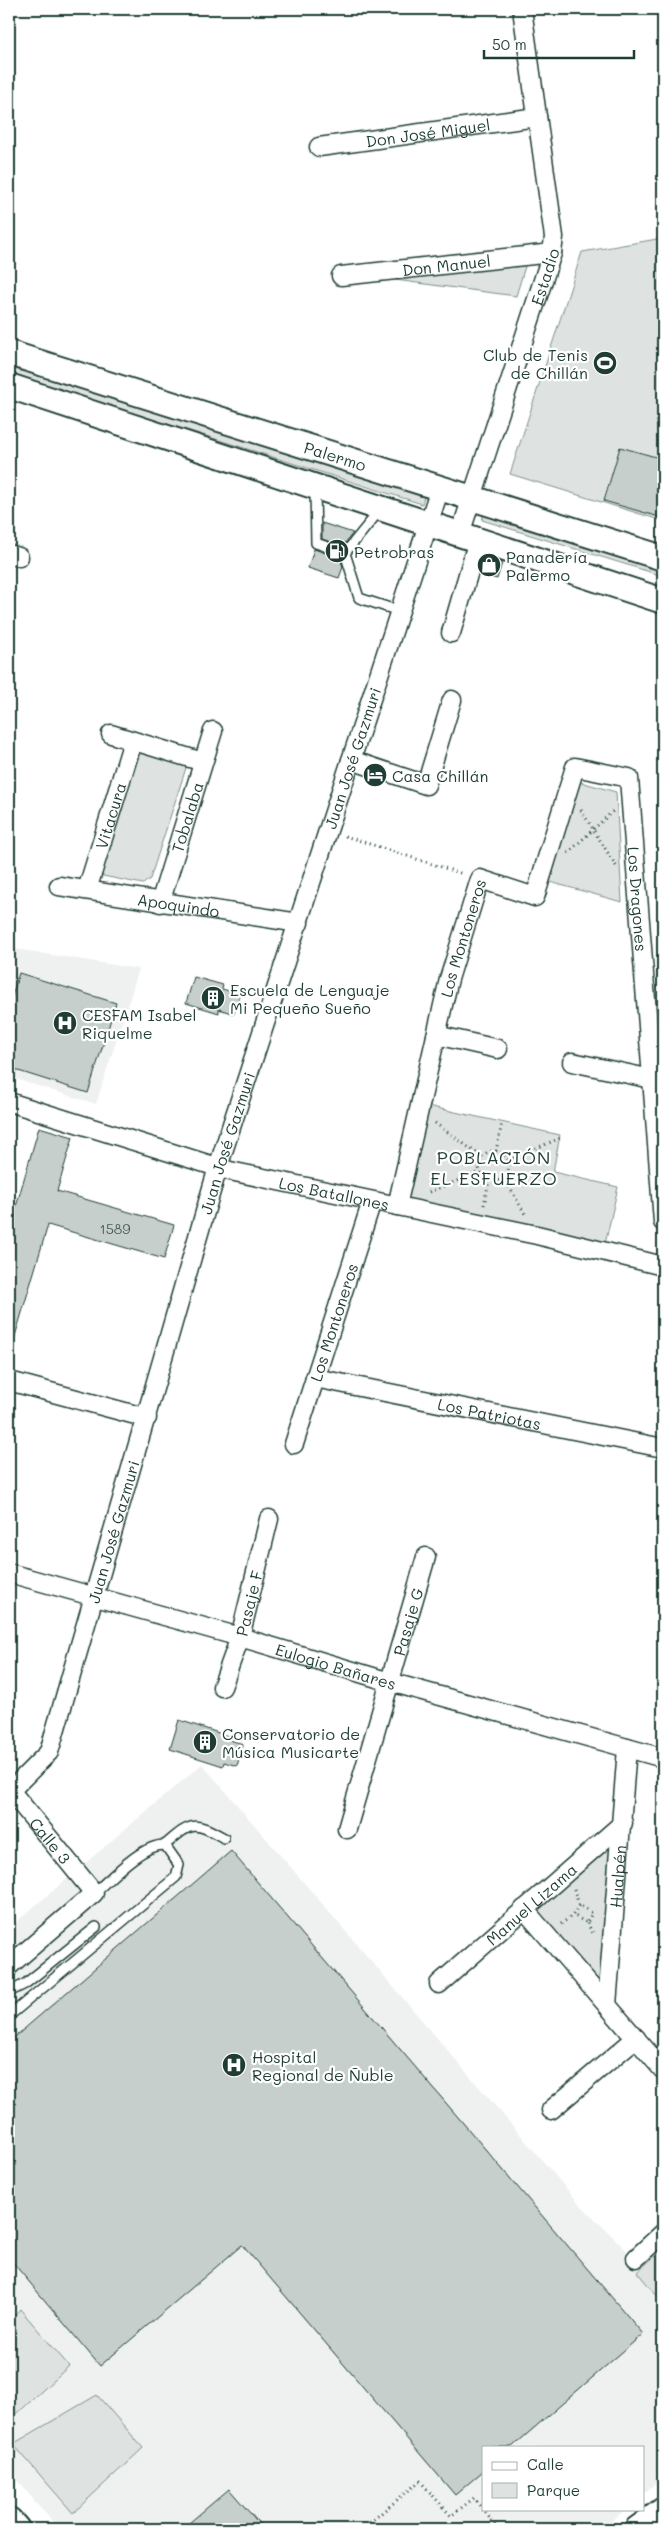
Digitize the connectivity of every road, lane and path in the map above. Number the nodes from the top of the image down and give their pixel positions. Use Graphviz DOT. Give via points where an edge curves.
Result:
graph roads {
  1 [pos="522,9"];
  2 [pos="537,117"];
  3 [pos="319,147"];
  4 [pos="552,253"];
  5 [pos="341,276"];
  6 [pos="9,353"];
  7 [pos="9,386"];
  8 [pos="315,486"];
  9 [pos="440,488"];
  10 [pos="473,499"];
  11 [pos="382,508"];
  12 [pos="428,523"];
  13 [pos="469,537"];
  14 [pos="345,553"];
  15 [pos="663,558"];
  16 [pos="663,601"];
  17 [pos="399,611"];
  18 [pos="452,634"];
  19 [pos="452,700"];
  20 [pos="213,730"];
  21 [pos="111,734"];
  22 [pos="133,741"];
  23 [pos="351,760"];
  24 [pos="203,762"];
  25 [pos="629,787"];
  26 [pos="568,789"];
  27 [pos="328,830"];
  28 [pos="592,830"];
  29 [pos="566,854"];
  30 [pos="618,869"];
  31 [pos="480,879"];
  32 [pos="59,886"];
  33 [pos="87,890"];
  34 [pos="160,903"];
  35 [pos="299,923"];
  36 [pos="436,1034"];
  37 [pos="498,1049"];
  38 [pos="572,1062"];
  39 [pos="652,1079"];
  40 [pos="9,1102"];
  41 [pos="418,1111"];
  42 [pos="502,1124"];
  43 [pos="563,1137"];
  44 [pos="496,1151"];
  45 [pos="482,1157"];
  46 [pos="508,1160"];
  47 [pos="218,1167"];
  48 [pos="480,1172"];
  49 [pos="504,1178"];
  50 [pos="662,1180"];
  51 [pos="490,1181"];
  52 [pos="372,1201"];
  53 [pos="397,1206"];
  54 [pos="663,1222"];
  55 [pos="480,1223"];
  56 [pos="538,1235"];
  57 [pos="663,1266"];
  58 [pos="315,1378"];
  59 [pos="9,1381"];
  60 [pos="147,1418"];
  61 [pos="294,1444"];
  62 [pos="663,1448"];
  63 [pos="269,1519"];
  64 [pos="426,1557"];
  65 [pos="9,1574"];
  66 [pos="95,1596"];
  67 [pos="240,1637"];
  68 [pos="390,1682"];
  69 [pos="222,1687"];
  70 [pos="627,1748"];
  71 [pos="663,1758"];
  72 [pos="10,1791"];
  73 [pos="622,1823"];
  74 [pos="347,1829"];
  75 [pos="224,1838"];
  76 [pos="165,1845"];
  77 [pos="94,1893"];
  78 [pos="524,1909"];
  79 [pos="574,1914"];
  80 [pos="96,1927"];
  81 [pos="9,1966"];
  82 [pos="440,1984"];
  83 [pos="9,1992"];
  84 [pos="607,2005"];
  85 [pos="9,2016"];
  86 [pos="636,2038"];
  87 [pos="663,2070"];
  88 [pos="552,2110"];
  89 [pos="663,2233"];
  90 [pos="636,2258"];
  91 [pos="482,2508"];
  92 [pos="483,2510"];
  93 [pos="663,2510"];
  94 [pos="9,2521"];
  95 [pos="16,2529"];
  96 [pos="362,2529"];
  97 [pos="498,2529"];
  98 [pos="637,2529"];
  1 -- 2 [label="street, Estadio"];
  2 -- 3 [label="street, Don José Miguel"];
  2 -- 4 [label="street, Estadio" via="554,237"];
  4 -- 5 [label="street, Don Manuel"];
  4 -- 10 [label="street, Estadio"];
  6 -- 9 [label="street, Palermo"];
  7 -- 8 [label="street"];
  8 -- 11 [label="street"];
  8 -- 14 [label="lane" via="316,543"];
  9 -- 10 [label="street, Palermo"];
  9 -- 12 [label="street, Juan José Gazmuri"];
  10 -- 13 [label="street, Estadio"];
  10 -- 15 [label="street, Palermo"];
  11 -- 12 [label="street"];
  11 -- 14 [label="lane"];
  12 -- 13 [label="street"];
  12 -- 17 [label="street, Juan José Gazmuri"];
  13 -- 16 [label="street"];
  13 -- 18 [label="street"];
  14 -- 17 [label="lane" via="359,598"];
  17 -- 23 [label="street, Juan José Gazmuri"];
  19 -- 23 [label="street" via="426,784"];
  20 -- 24 [label="street, Tobalaba"];
  21 -- 22 [label="street"];
  22 -- 24 [label="street"];
  22 -- 33 [label="street, Vitacura"];
  23 -- 27 [label="street, Juan José Gazmuri"];
  24 -- 34 [label="street, Tobalaba"];
  25 -- 26 [label="street, Los Montoneros" via="575,767"];
  25 -- 28 [label="path"];
  25 -- 39 [label="street, Los Dragones"];
  26 -- 28 [label="path"];
  26 -- 31 [label="street, Los Montoneros" via="536,897"];
  27 -- 31 [label="path"];
  27 -- 35 [label="street, Juan José Gazmuri"];
  28 -- 29 [label="path"];
  28 -- 30 [label="path"];
  31 -- 36 [label="street, Los Montoneros" via="449,979"];
  32 -- 33 [label="street, Apoquindo"];
  33 -- 34 [label="street, Apoquindo"];
  34 -- 35 [label="street, Apoquindo"];
  35 -- 47 [label="street, Juan José Gazmuri"];
  36 -- 37 [label="street"];
  36 -- 41 [label="street, Los Montoneros"];
  38 -- 39 [label="street"];
  39 -- 50 [label="street, Los Dragones"];
  40 -- 47 [label="street, Los Batallones"];
  41 -- 45 [label="path"];
  41 -- 53 [label="street, Los Montoneros"];
  42 -- 44 [label="path"];
  43 -- 46 [label="path"];
  44 -- 45 [label="path"];
  44 -- 46 [label="path"];
  45 -- 48 [label="path"];
  46 -- 49 [label="path" via="509,1170"];
  47 -- 52 [label="street, Los Batallones"];
  47 -- 60 [label="street, Juan José Gazmuri"];
  48 -- 51 [label="path"];
  48 -- 53 [label="path"];
  49 -- 51 [label="path"];
  49 -- 56 [label="path"];
  50 -- 54 [label="street, Los Dragones"];
  51 -- 55 [label="path"];
  52 -- 53 [label="street, Los Batallones"];
  52 -- 58 [label="street, Los Montoneros"];
  53 -- 55 [label="street, Los Batallones"];
  55 -- 56 [label="street, Los Batallones"];
  56 -- 57 [label="street, Los Batallones"];
  58 -- 61 [label="street, Los Montoneros"];
  58 -- 62 [label="street, Los Patriotas"];
  59 -- 60 [label="street"];
  60 -- 66 [label="street, Juan José Gazmuri"];
  63 -- 67 [label="street, Pasaje F"];
  64 -- 68 [label="street, Pasaje G"];
  65 -- 66 [label="street, Eulogio Bañares"];
  66 -- 67 [label="street, Eulogio Bañares"];
  66 -- 72 [label="street, Juan José Gazmuri" via="49,1752"];
  67 -- 68 [label="street, Eulogio Bañares"];
  67 -- 69 [label="street, Pasaje F"];
  68 -- 70 [label="street, Eulogio Bañares"];
  68 -- 74 [label="street, Pasaje G"];
  70 -- 71 [label="street, Eulogio Bañares"];
  70 -- 73 [label="street, Hualpén"];
  72 -- 77 [label="street, Calle 3"];
  73 -- 78 [label="street, Manuel Lizama"];
  73 -- 84 [label="street, Hualpén"];
  75 -- 76 [label="lane" via="203,1826 186,1827"];
  76 -- 77 [label="lane" via="156,1845 140,1854"];
  76 -- 85 [label="lane" via="179,1865 176,1877"];
  77 -- 81 [label="street"];
  78 -- 82 [label="street, Manuel Lizama"];
  78 -- 84 [label="street"];
  79 -- 79 [label="path" via="587,1923 592,1913 579,1905"];
  80 -- 83 [label="lane" via="25,1984"];
  84 -- 86 [label="street"];
  86 -- 87 [label="street"];
  86 -- 88 [label="street"];
  89 -- 90 [label="street"];
  91 -- 96 [label="path" via="474,2498 451,2516 420,2481"];
  92 -- 97 [label="path"];
  93 -- 98 [label="street"];
  94 -- 95 [label="main road"];
}
